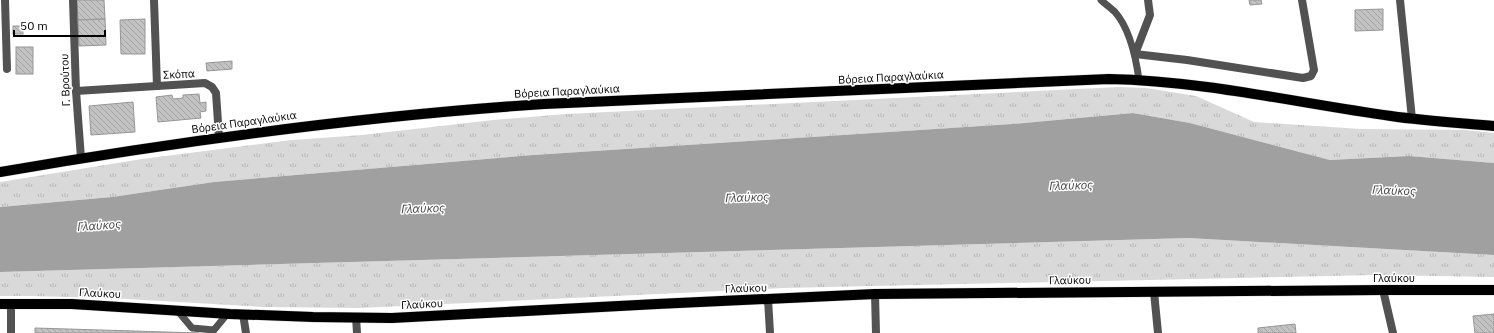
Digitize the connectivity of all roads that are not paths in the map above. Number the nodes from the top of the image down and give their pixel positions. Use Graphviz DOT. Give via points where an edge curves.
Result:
graph roads {
  1 [pos="5,0"];
  2 [pos="73,0"];
  3 [pos="154,0"];
  4 [pos="1101,0"];
  5 [pos="1148,0"];
  6 [pos="1302,0"];
  7 [pos="1400,0"];
  8 [pos="1135,54"];
  9 [pos="7,69"];
  10 [pos="1139,80"];
  11 [pos="157,86"];
  12 [pos="76,91"];
  13 [pos="1412,119"];
  14 [pos="1494,126"];
  15 [pos="218,137"];
  16 [pos="81,158"];
  17 [pos="0,172"];
  18 [pos="1383,290"];
  19 [pos="1494,290"];
  20 [pos="1154,292"];
  21 [pos="875,294"];
  22 [pos="768,299"];
  23 [pos="0,304"];
  24 [pos="11,304"];
  25 [pos="176,310"];
  26 [pos="228,314"];
  27 [pos="242,314"];
  28 [pos="356,318"];
  29 [pos="11,333"];
  30 [pos="246,333"];
  31 [pos="358,333"];
  32 [pos="770,333"];
  33 [pos="876,333"];
  34 [pos="1158,333"];
  35 [pos="1393,333"];
  1 -- 9 [label="street"];
  2 -- 12 [label="street, Γ. Βρούτου"];
  3 -- 11 [label="street, Σκόπα"];
  4 -- 8 [label="lane" via="1120,19"];
  5 -- 8 [label="street" via="1150,15"];
  6 -- 8 [label="street" via="1314,70 1310,76 1303,78"];
  7 -- 13 [label="street"];
  8 -- 10 [label="lane"];
  10 -- 13 [label="main road, Βόρεια Παραγλαύκια" via="1231,90"];
  10 -- 15 [label="main road, Βόρεια Παραγλαύκια" via="1109,79 544,104 395,116"];
  11 -- 12 [label="street"];
  11 -- 15 [label="street, Σκόπα" via="205,83 212,87 216,93"];
  12 -- 16 [label="street, Γ. Βρούτου"];
  13 -- 14 [label="main road, Βόρεια Παραγλαύκια"];
  15 -- 16 [label="main road, Βόρεια Παραγλαύκια"];
  16 -- 17 [label="main road, Βόρεια Παραγλαύκια"];
  18 -- 19 [label="main road, Γλαύκου"];
  18 -- 20 [label="main road, Γλαύκου"];
  18 -- 35 [label="street"];
  20 -- 21 [label="main road, Γλαύκου"];
  20 -- 34 [label="street"];
  21 -- 22 [label="main road, Γλαύκου"];
  21 -- 33 [label="street"];
  22 -- 28 [label="main road, Γλαύκου"];
  22 -- 32 [label="street"];
  23 -- 24 [label="main road, Γλαύκου"];
  24 -- 25 [label="main road, Γλαύκου" via="72,304"];
  24 -- 29 [label="street"];
  25 -- 26 [label="main road, Γλαύκου"];
  25 -- 26 [label="lane" via="192,328 214,330"];
  26 -- 27 [label="main road, Γλαύκου"];
  27 -- 28 [label="main road, Γλαύκου"];
  27 -- 30 [label="street"];
  28 -- 31 [label="street"];
}
